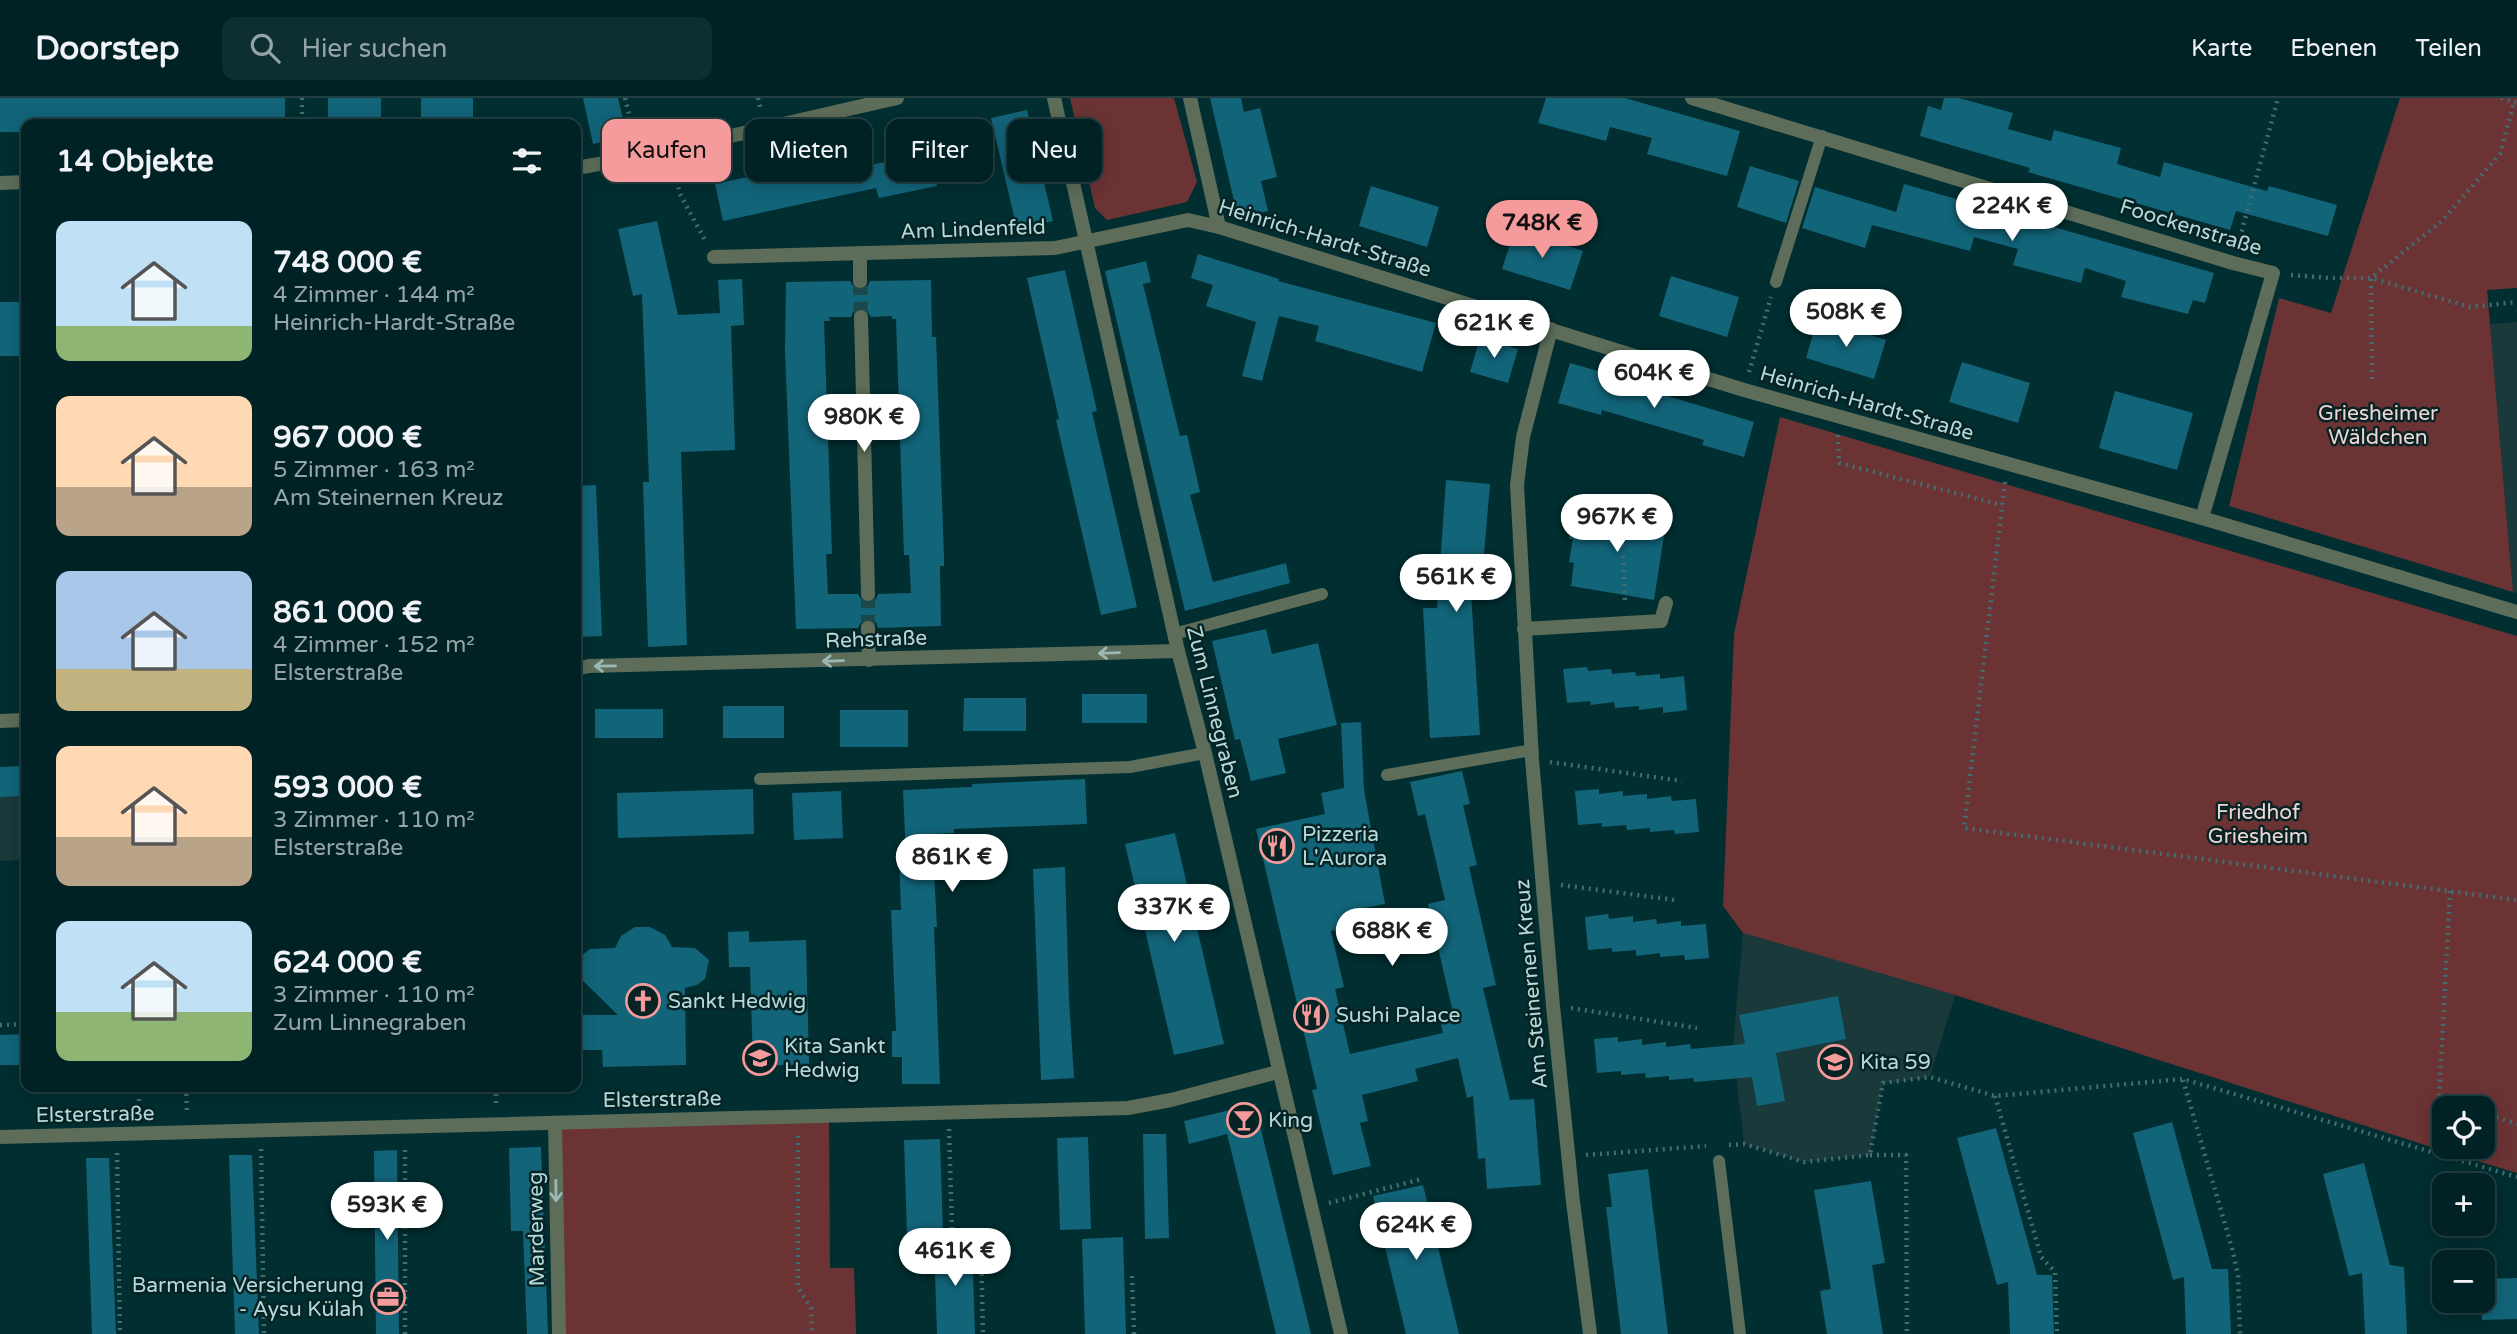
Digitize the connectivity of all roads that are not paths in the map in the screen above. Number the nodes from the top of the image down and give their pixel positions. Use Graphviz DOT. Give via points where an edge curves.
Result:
graph roads {
  1 [pos="897,98"];
  2 [pos="1054,98"];
  3 [pos="1190,98"];
  4 [pos="1692,98"];
  5 [pos="1822,136"];
  6 [pos="581,167"];
  7 [pos="21,182"];
  8 [pos="0,183"];
  9 [pos="1219,227"];
  10 [pos="1086,241"];
  11 [pos="860,253"];
  12 [pos="714,257"];
  13 [pos="860,281"];
  14 [pos="1776,282"];
  15 [pos="861,317"];
  16 [pos="1551,329"];
  17 [pos="2202,518"];
  18 [pos="868,594"];
  19 [pos="1322,594"];
  20 [pos="1667,603"];
  21 [pos="2517,612"];
  22 [pos="869,628"];
  23 [pos="1524,629"];
  24 [pos="1174,634"];
  25 [pos="1178,651"];
  26 [pos="869,660"];
  27 [pos="581,668"];
  28 [pos="21,720"];
  29 [pos="0,721"];
  30 [pos="1205,752"];
  31 [pos="1532,755"];
  32 [pos="1387,775"];
  33 [pos="760,779"];
  34 [pos="1278,1072"];
  35 [pos="555,1123"];
  36 [pos="0,1137"];
  37 [pos="1719,1161"];
  38 [pos="559,1334"];
  39 [pos="1341,1334"];
  40 [pos="1590,1334"];
  41 [pos="1740,1334"];
  1 -- 6 [label="street"];
  2 -- 10 [label="street, Zum Linnegraben"];
  3 -- 9 [label="street"];
  4 -- 5 [label="street, Foockenstraße"];
  5 -- 14 [label="lane"];
  5 -- 17 [label="street, Foockenstraße" via="2273,273"];
  7 -- 8 [label="street"];
  9 -- 10 [label="street, Heinrich-Hardt-Straße" via="1188,220"];
  9 -- 16 [label="street, Heinrich-Hardt-Straße"];
  10 -- 11 [label="street, Am Lindenfeld" via="1055,248"];
  10 -- 24 [label="street, Zum Linnegraben"];
  11 -- 12 [label="street, Am Lindenfeld"];
  11 -- 13 [label="street"];
  15 -- 18 [label="street"];
  16 -- 17 [label="street, Heinrich-Hardt-Straße" via="1744,390"];
  16 -- 23 [label="street, Am Steinernen Kreuz" via="1523,438 1517,485"];
  17 -- 21 [label="street, Heinrich-Hardt-Straße"];
  19 -- 24 [label="lane"];
  20 -- 23 [label="street" via="1661,621"];
  22 -- 26 [label="street"];
  23 -- 31 [label="street, Am Steinernen Kreuz"];
  24 -- 25 [label="street, Zum Linnegraben"];
  25 -- 26 [label="street, Rehstraße, one-way"];
  25 -- 30 [label="street, Zum Linnegraben"];
  26 -- 27 [label="street, Rehstraße, one-way"];
  28 -- 29 [label="street"];
  30 -- 33 [label="lane" via="1130,767"];
  30 -- 34 [label="street, Zum Linnegraben"];
  31 -- 32 [label="lane"];
  31 -- 40 [label="street, Am Steinernen Kreuz" via="1552,1006"];
  34 -- 35 [label="street, Elsterstraße" via="1128,1108"];
  34 -- 39 [label="street, Zum Linnegraben"];
  35 -- 36 [label="street, Elsterstraße"];
  35 -- 38 [label="street, Marderweg, one-way"];
  37 -- 41 [label="lane"];
}
